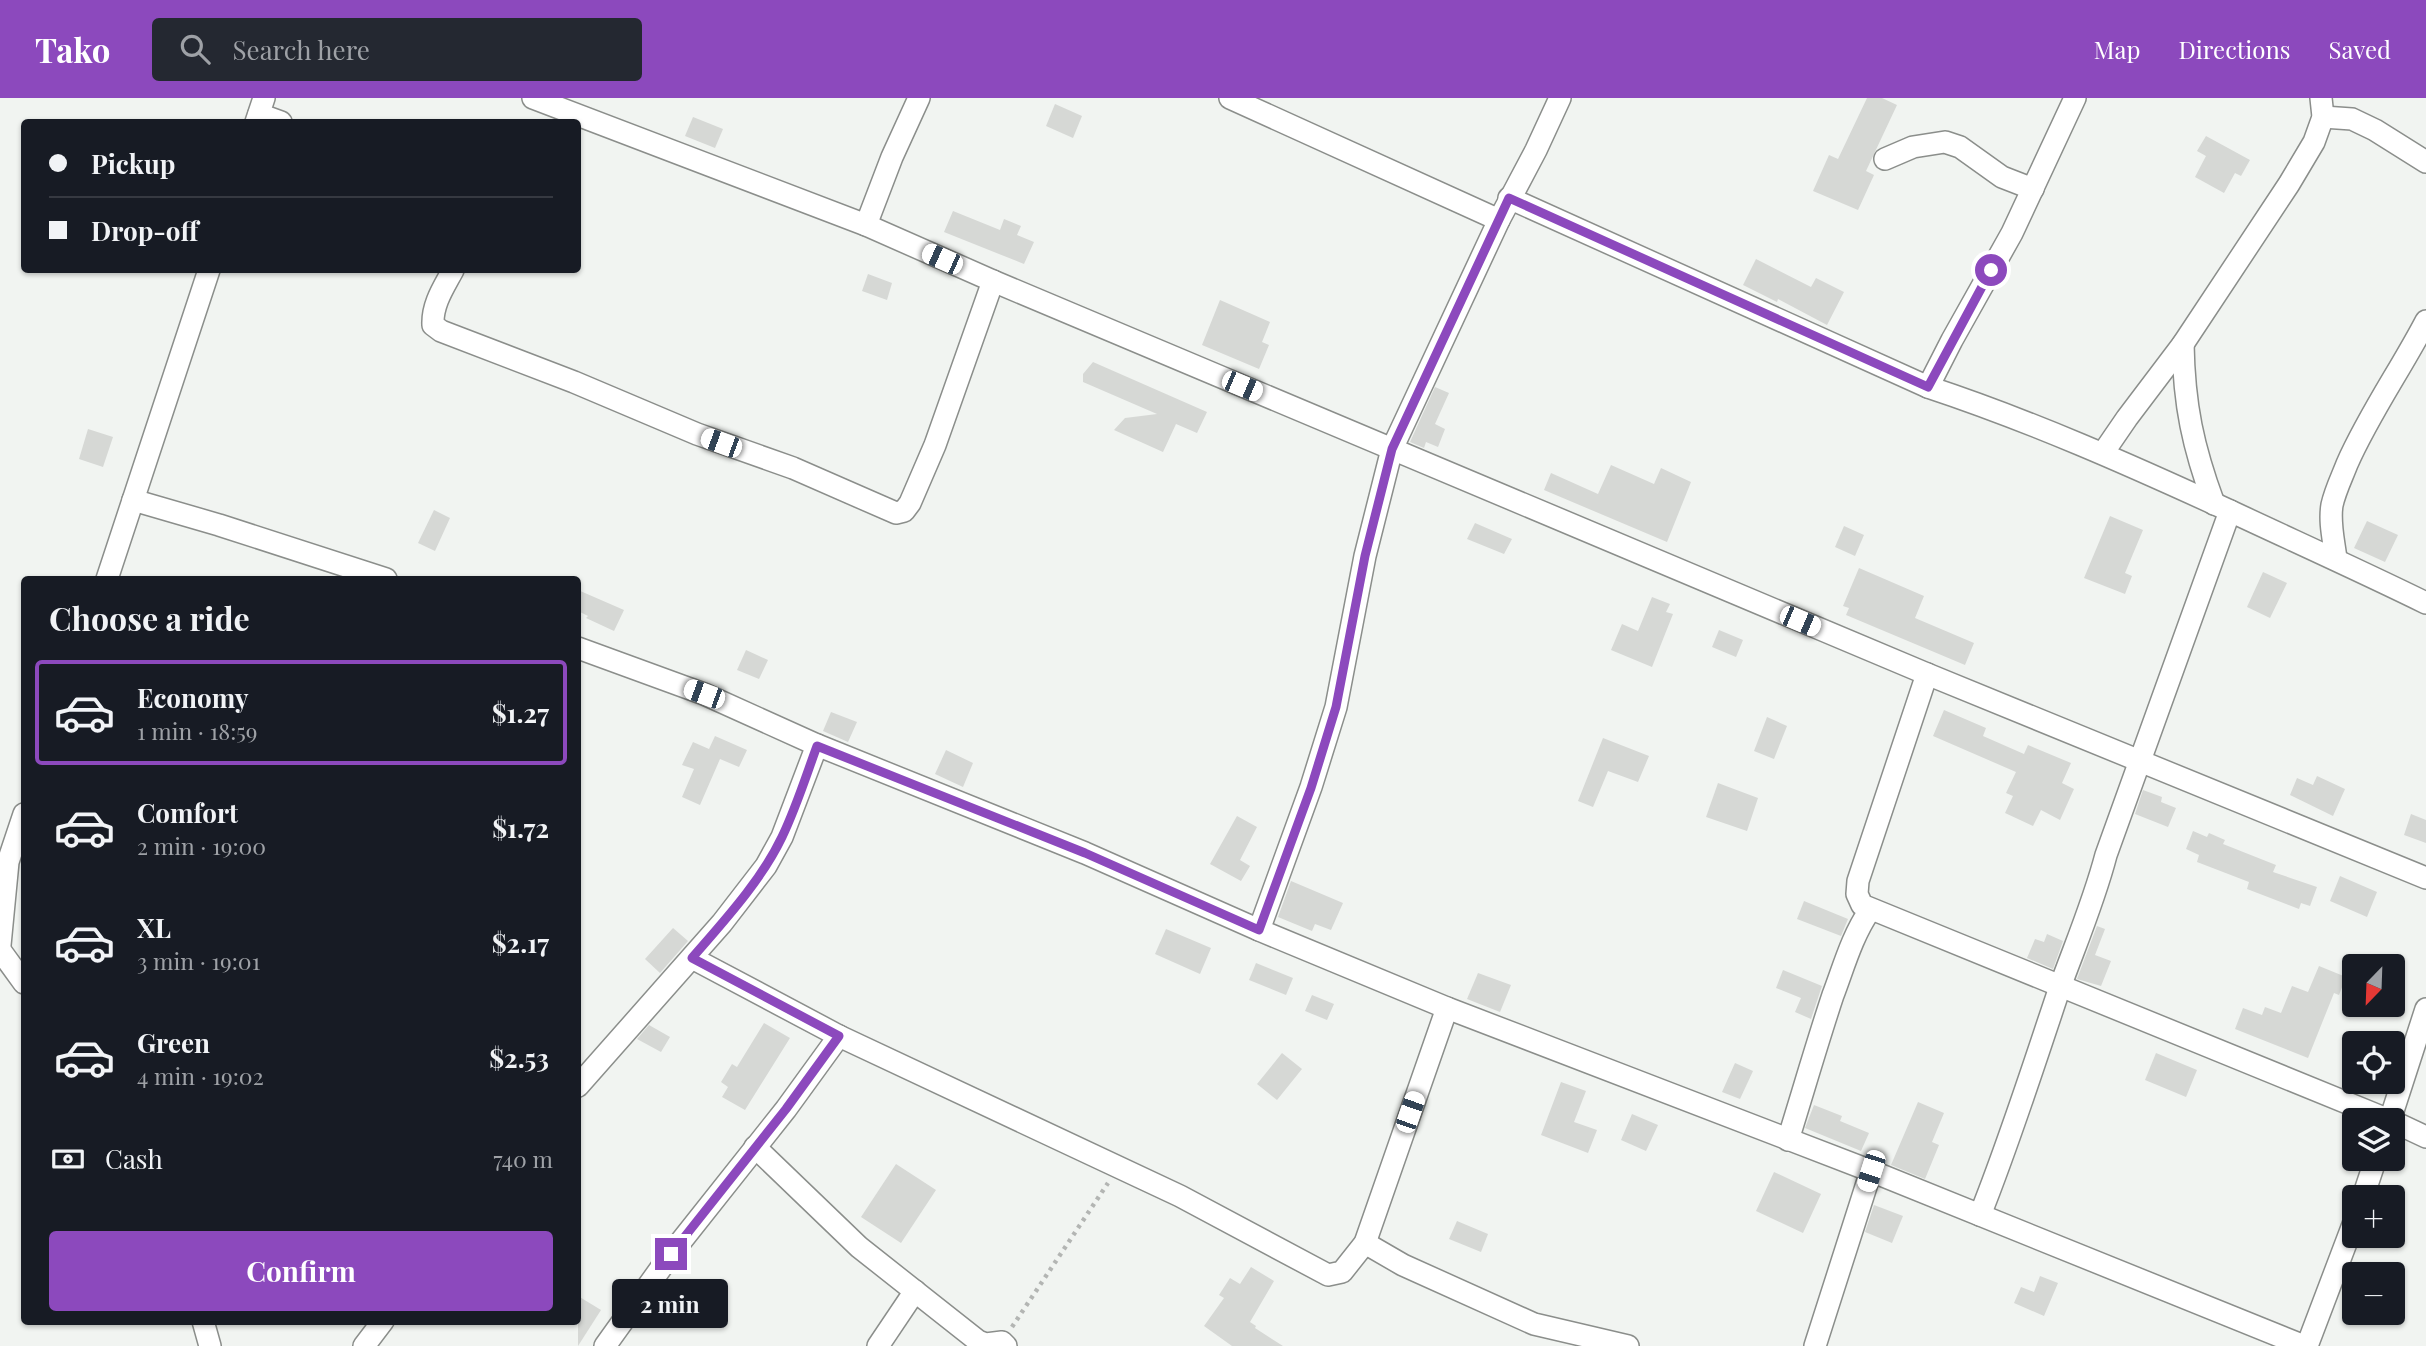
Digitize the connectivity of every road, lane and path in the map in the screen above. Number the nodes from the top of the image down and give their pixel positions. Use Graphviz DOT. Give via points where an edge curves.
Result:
graph roads {
  1 [pos="533,98"];
  2 [pos="919,98"];
  3 [pos="1230,98"];
  4 [pos="1560,98"];
  5 [pos="2075,98"];
  6 [pos="2322,107"];
  7 [pos="1885,159"];
  8 [pos="2426,162"];
  9 [pos="2033,189"];
  10 [pos="1509,198"];
  11 [pos="1499,220"];
  12 [pos="866,225"];
  13 [pos="208,273"];
  14 [pos="451,273"];
  15 [pos="993,281"];
  16 [pos="2426,321"];
  17 [pos="2183,344"];
  18 [pos="1928,387"];
  19 [pos="1392,449"];
  20 [pos="2104,453"];
  21 [pos="133,500"];
  22 [pos="2222,508"];
  23 [pos="2336,559"];
  24 [pos="108,576"];
  25 [pos="377,576"];
  26 [pos="2426,603"];
  27 [pos="581,649"];
  28 [pos="1927,674"];
  29 [pos="817,746"];
  30 [pos="2141,760"];
  31 [pos="21,823"];
  32 [pos="2426,878"];
  33 [pos="1870,910"];
  34 [pos="1259,930"];
  35 [pos="0,947"];
  36 [pos="692,958"];
  37 [pos="21,978"];
  38 [pos="2061,985"];
  39 [pos="1447,1008"];
  40 [pos="2426,1009"];
  41 [pos="839,1036"];
  42 [pos="581,1083"];
  43 [pos="2359,1108"];
  44 [pos="2394,1108"];
  45 [pos="2405,1128"];
  46 [pos="2426,1137"];
  47 [pos="1788,1140"];
  48 [pos="755,1147"];
  49 [pos="1118,1168"];
  50 [pos="1871,1171"];
  51 [pos="1980,1215"];
  52 [pos="1365,1243"];
  53 [pos="2344,1248"];
  54 [pos="915,1291"];
  55 [pos="204,1325"];
  56 [pos="380,1325"];
  57 [pos="1004,1344"];
  58 [pos="210,1346"];
  59 [pos="364,1346"];
  60 [pos="605,1346"];
  61 [pos="878,1346"];
  62 [pos="1628,1346"];
  63 [pos="1815,1346"];
  64 [pos="2306,1346"];
  1 -- 12 [label="street"];
  2 -- 12 [label="street"];
  3 -- 11 [label="street"];
  4 -- 10 [label="street"];
  5 -- 9 [label="street"];
  6 -- 8 [label="street" via="2375,130"];
  6 -- 17 [label="street" via="2314,142 2290,184"];
  7 -- 9 [label="street" via="1913,147 1945,142 1968,152 2002,177"];
  9 -- 18 [label="street"];
  10 -- 11 [label="street"];
  10 -- 18 [label="street"];
  11 -- 19 [label="street"];
  12 -- 15 [label="street"];
  13 -- 21 [label="street"];
  14 -- 15 [label="street" via="432,316 433,325 441,331 793,468 896,513 910,503 935,445"];
  15 -- 19 [label="street"];
  16 -- 23 [label="street" via="2369,419 2339,483 2331,527"];
  17 -- 20 [label="street"];
  17 -- 22 [label="street" via="2183,380 2196,454"];
  18 -- 20 [label="street"];
  19 -- 28 [label="street"];
  19 -- 34 [label="street" via="1365,556 1336,707"];
  20 -- 22 [label="street"];
  21 -- 24 [label="street"];
  21 -- 25 [label="street"];
  22 -- 23 [label="street"];
  22 -- 30 [label="street"];
  23 -- 26 [label="street"];
  27 -- 29 [label="street" via="704,694"];
  28 -- 30 [label="street"];
  28 -- 33 [label="street" via="1858,881 1857,894"];
  29 -- 34 [label="street" via="1085,853"];
  29 -- 36 [label="street" via="766,866"];
  30 -- 32 [label="street"];
  30 -- 38 [label="street"];
  31 -- 35 [label="street" via="8,862"];
  33 -- 38 [label="street"];
  33 -- 47 [label="street" via="1847,957"];
  34 -- 39 [label="street"];
  35 -- 37 [label="street"];
  36 -- 41 [label="street"];
  36 -- 42 [label="street"];
  38 -- 43 [label="street"];
  38 -- 51 [label="street"];
  39 -- 47 [label="street"];
  39 -- 52 [label="street"];
  40 -- 44 [label="street"];
  41 -- 48 [label="street"];
  41 -- 49 [label="street"];
  45 -- 46 [label="street"];
  47 -- 50 [label="street"];
  48 -- 54 [label="street" via="859,1247"];
  48 -- 60 [label="street"];
  49 -- 52 [label="street" via="1328,1275 1342,1272"];
  49 -- 57 [label="path"];
  50 -- 51 [label="street"];
  50 -- 63 [label="street"];
  51 -- 64 [label="street"];
  52 -- 62 [label="street" via="1534,1324"];
  53 -- 64 [label="street"];
  54 -- 57 [label="street" via="978,1341"];
  54 -- 61 [label="street"];
  55 -- 58 [label="street"];
  56 -- 59 [label="street"];
}
